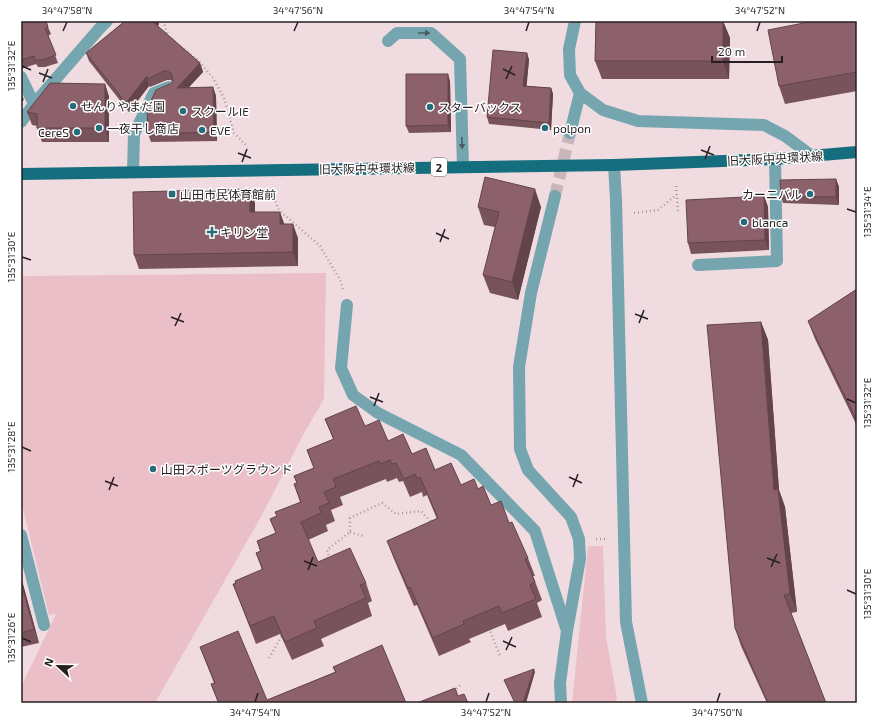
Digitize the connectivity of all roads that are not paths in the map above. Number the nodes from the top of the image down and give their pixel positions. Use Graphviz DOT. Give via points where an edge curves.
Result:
graph roads {
  1 [pos="107,21"];
  2 [pos="575,21"];
  3 [pos="388,41"];
  4 [pos="21,77"];
  5 [pos="169,86"];
  6 [pos="580,93"];
  7 [pos="34,104"];
  8 [pos="21,122"];
  9 [pos="570,133"];
  10 [pos="857,152"];
  11 [pos="812,156"];
  12 [pos="776,159"];
  13 [pos="614,165"];
  14 [pos="463,167"];
  15 [pos="133,172"];
  16 [pos="21,174"];
  17 [pos="555,196"];
  18 [pos="698,265"];
  19 [pos="347,305"];
  20 [pos="21,535"];
  21 [pos="44,625"];
  22 [pos="567,631"];
  23 [pos="561,703"];
  24 [pos="642,703"];
  1 -- 7 [label="street"];
  2 -- 6 [label="street" via="569,49 570,75"];
  3 -- 14 [label="street, one-way" via="397,33 431,33 460,59"];
  4 -- 7 [label="street"];
  5 -- 15 [label="street" via="154,93 134,134"];
  6 -- 9 [label="street"];
  6 -- 11 [label="street" via="603,110 638,121 764,126 785,136"];
  7 -- 8 [label="street"];
  10 -- 11 [label="main road, 旧大阪中央環状線 / 2"];
  11 -- 12 [label="main road, 旧大阪中央環状線 / 2"];
  12 -- 13 [label="main road, 旧大阪中央環状線 / 2"];
  12 -- 18 [label="street" via="777,261"];
  13 -- 14 [label="main road, 旧大阪中央環状線 / 2"];
  13 -- 24 [label="street" via="626,622"];
  14 -- 15 [label="main road, 旧大阪中央環状線 / 2"];
  15 -- 16 [label="main road, 旧大阪中央環状線 / 2"];
  17 -- 22 [label="street" via="531,294 519,367 520,449 528,470 571,517 579,539 580,559"];
  19 -- 22 [label="street" via="341,368 353,395 378,413 460,455 535,531"];
  20 -- 21 [label="street"];
  22 -- 23 [label="street" via="560,683"];
}
